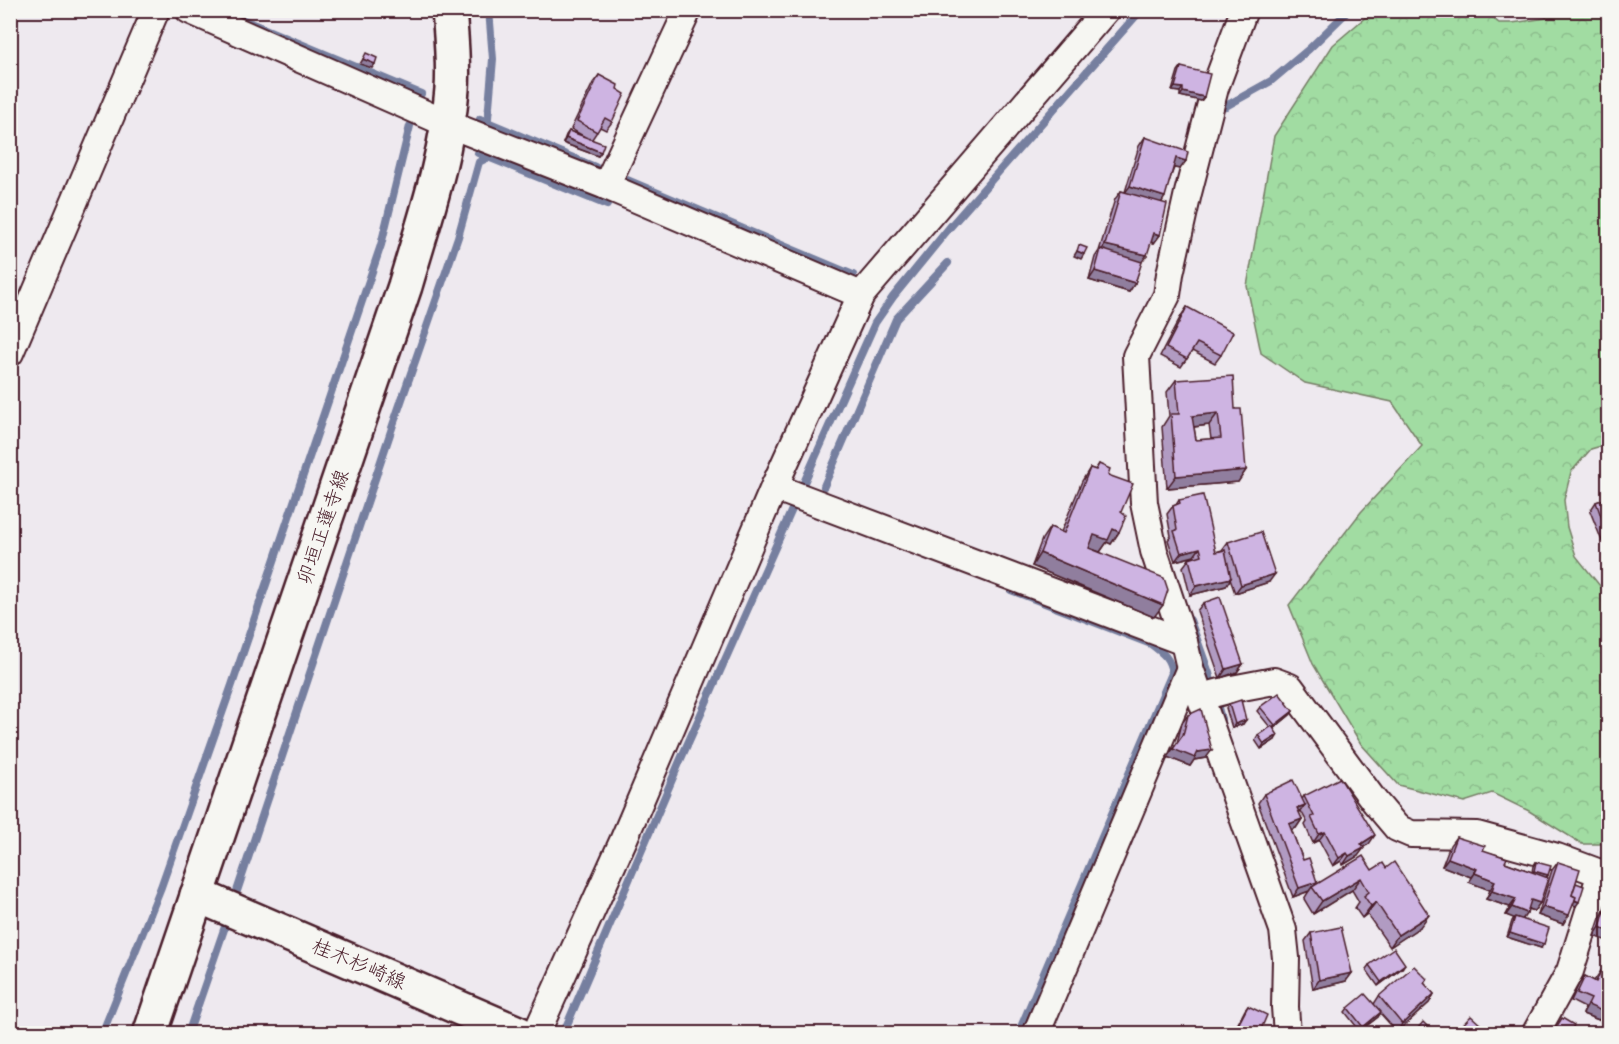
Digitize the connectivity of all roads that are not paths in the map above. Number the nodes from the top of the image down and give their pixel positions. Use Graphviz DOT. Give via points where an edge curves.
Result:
graph roads {
  1 [pos="156,10"];
  2 [pos="189,10"];
  3 [pos="449,10"];
  4 [pos="688,10"];
  5 [pos="1106,10"];
  6 [pos="1244,10"];
  7 [pos="448,124"];
  8 [pos="606,186"];
  9 [pos="861,295"];
  10 [pos="10,353"];
  11 [pos="774,487"];
  12 [pos="1184,642"];
  13 [pos="1191,668"];
  14 [pos="1201,697"];
  15 [pos="1605,875"];
  16 [pos="197,894"];
  17 [pos="150,1034"];
  18 [pos="520,1034"];
  19 [pos="536,1034"];
  20 [pos="1036,1034"];
  21 [pos="1287,1034"];
  22 [pos="1535,1034"];
  1 -- 10 [label="street"];
  2 -- 7 [label="street"];
  3 -- 7 [label="main road, 卯垣正蓮寺線" via="452,87"];
  4 -- 8 [label="street"];
  5 -- 9 [label="street"];
  6 -- 12 [label="street" via="1215,88 1167,295 1137,356 1143,503 1154,551"];
  7 -- 8 [label="street"];
  7 -- 16 [label="main road, 卯垣正蓮寺線" via="435,186 405,286"];
  8 -- 9 [label="street"];
  9 -- 11 [label="street"];
  11 -- 12 [label="street"];
  11 -- 19 [label="street"];
  12 -- 13 [label="street"];
  13 -- 14 [label="street"];
  13 -- 20 [label="street"];
  14 -- 15 [label="street" via="1274,681 1290,687 1397,828 1411,834 1477,835"];
  14 -- 21 [label="street" via="1283,930"];
  15 -- 22 [label="street" via="1570,971"];
  16 -- 17 [label="main road, 卯垣正蓮寺線"];
  16 -- 18 [label="main road, 桂木杉崎線"];
}
